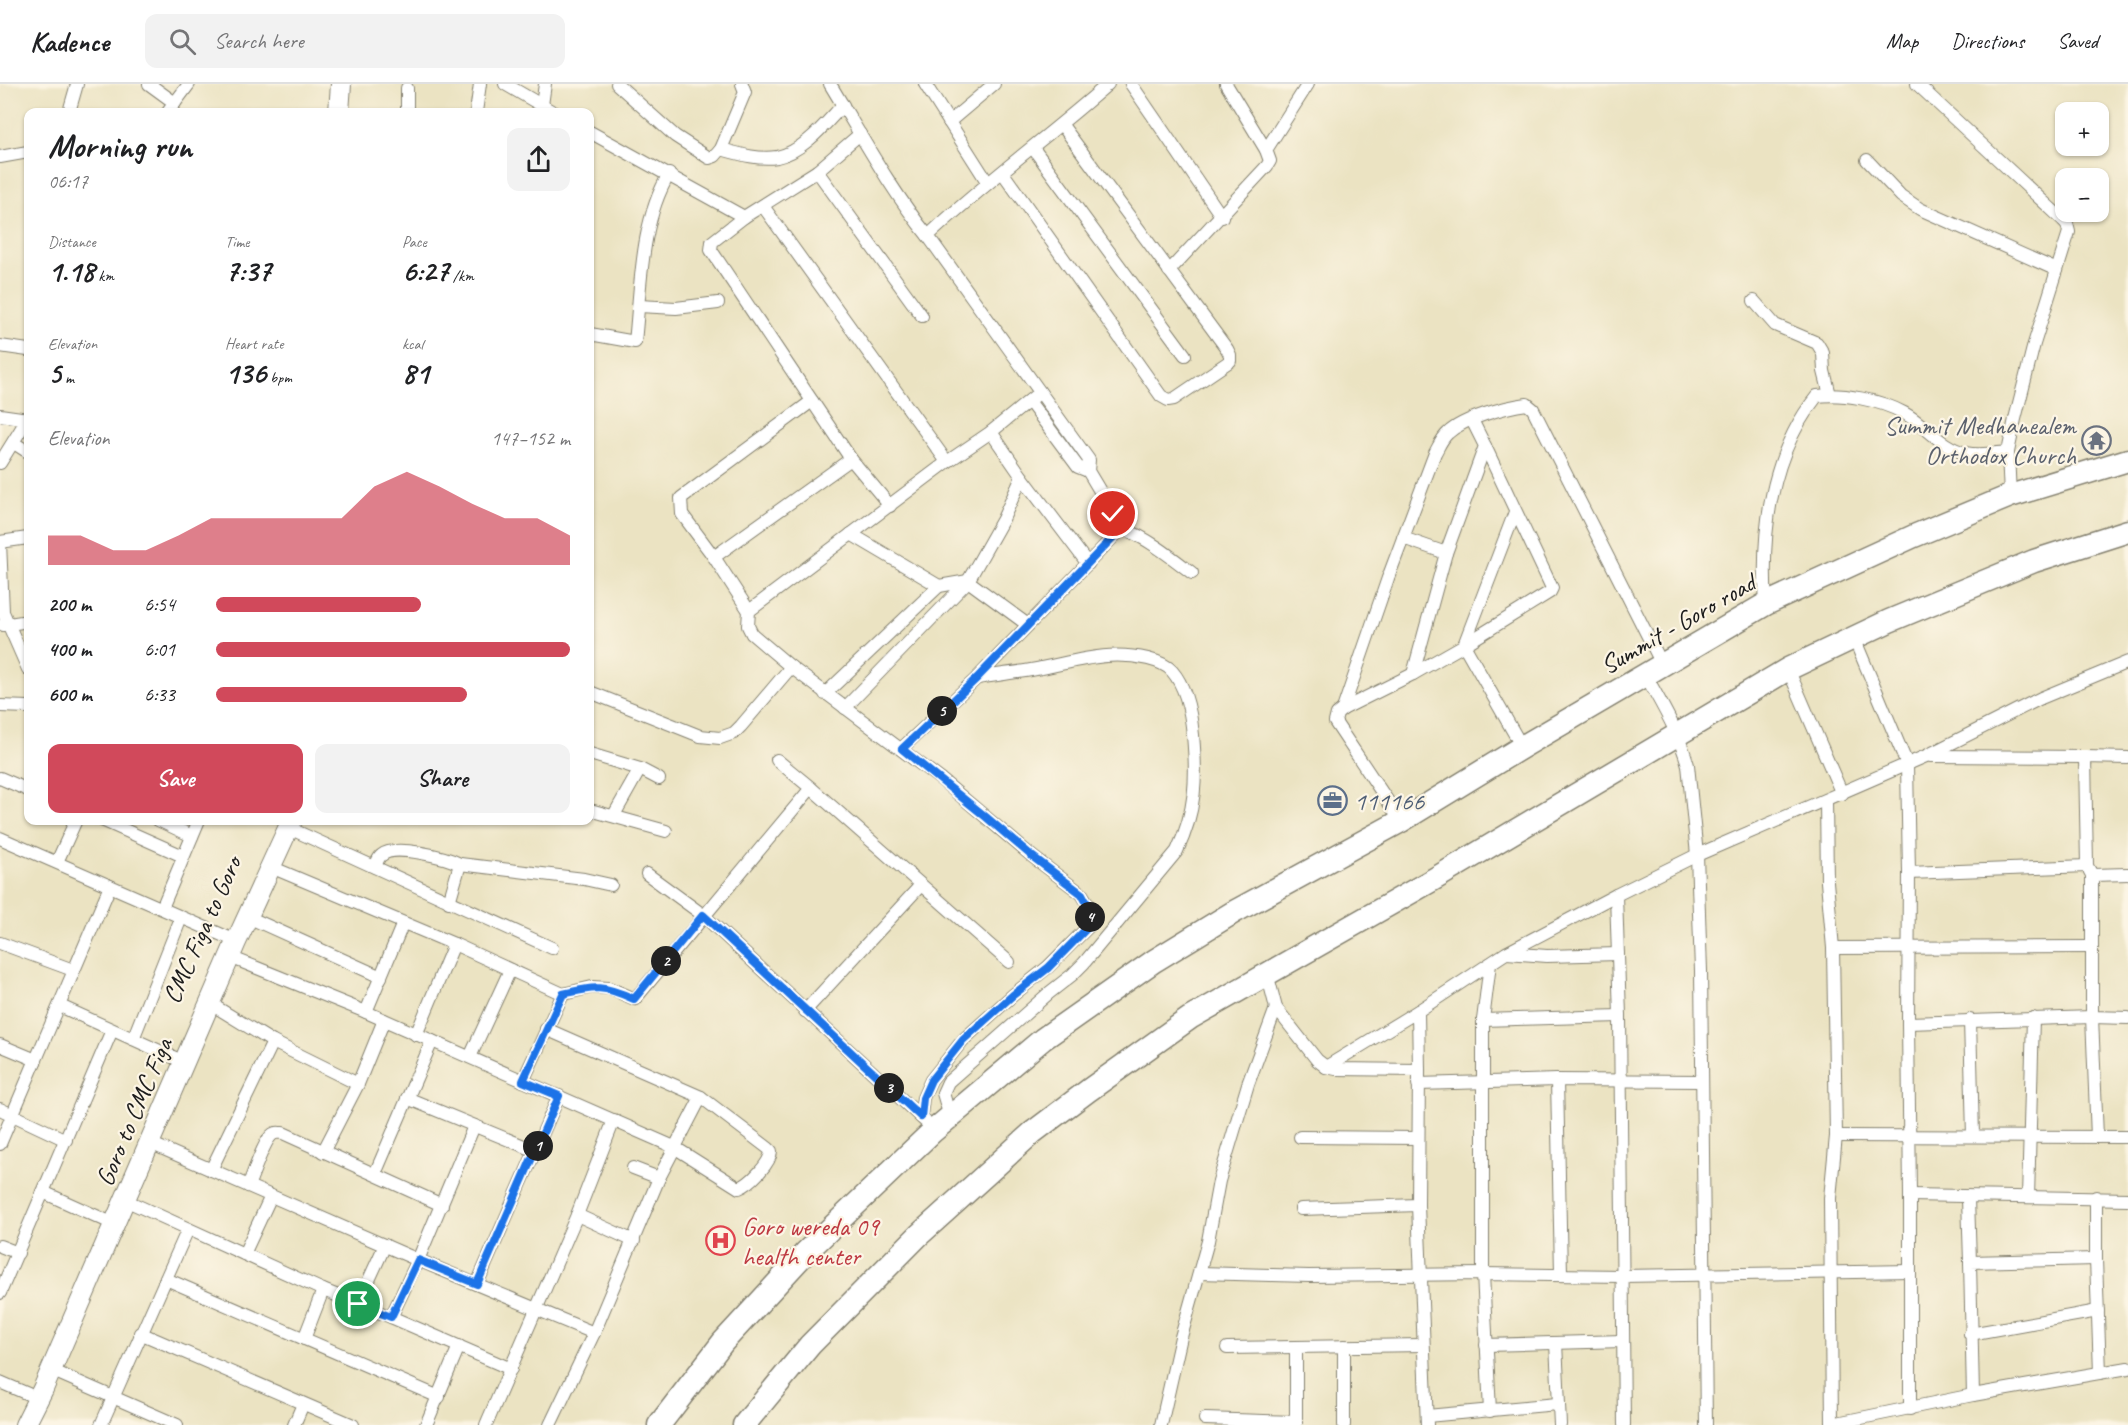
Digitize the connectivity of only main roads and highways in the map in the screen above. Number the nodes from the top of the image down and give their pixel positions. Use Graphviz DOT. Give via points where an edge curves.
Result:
graph roads {
  1 [pos="329,84"];
  2 [pos="341,84"];
  3 [pos="328,108"];
  4 [pos="339,108"];
  5 [pos="2128,460"];
  6 [pos="2128,531"];
  7 [pos="286,825"];
  8 [pos="286,825"];
  9 [pos="229,948"];
  10 [pos="15,1425"];
  11 [pos="25,1425"];
  12 [pos="659,1425"];
  13 [pos="744,1425"];
  1 -- 3 [label="main road"];
  2 -- 4 [label="main road"];
  5 -- 12 [label="highway, Summit - Goro road" via="2010,496 1767,604 1401,821 1185,940 1043,1039 950,1117 927,1124 723,1342"];
  6 -- 13 [label="highway" via="2034,561 1889,621 1788,669 1436,878 1190,1018 1032,1133 919,1235 810,1345"];
  7 -- 9 [label="main road, Goro to CMC Figa" via="249,917"];
  8 -- 9 [label="main road, CMC Figa to Goro"];
  9 -- 10 [label="main road, CMC Figa to Goro" via="150,1113"];
  9 -- 11 [label="main road, Goro to CMC Figa" via="210,1004"];
}
